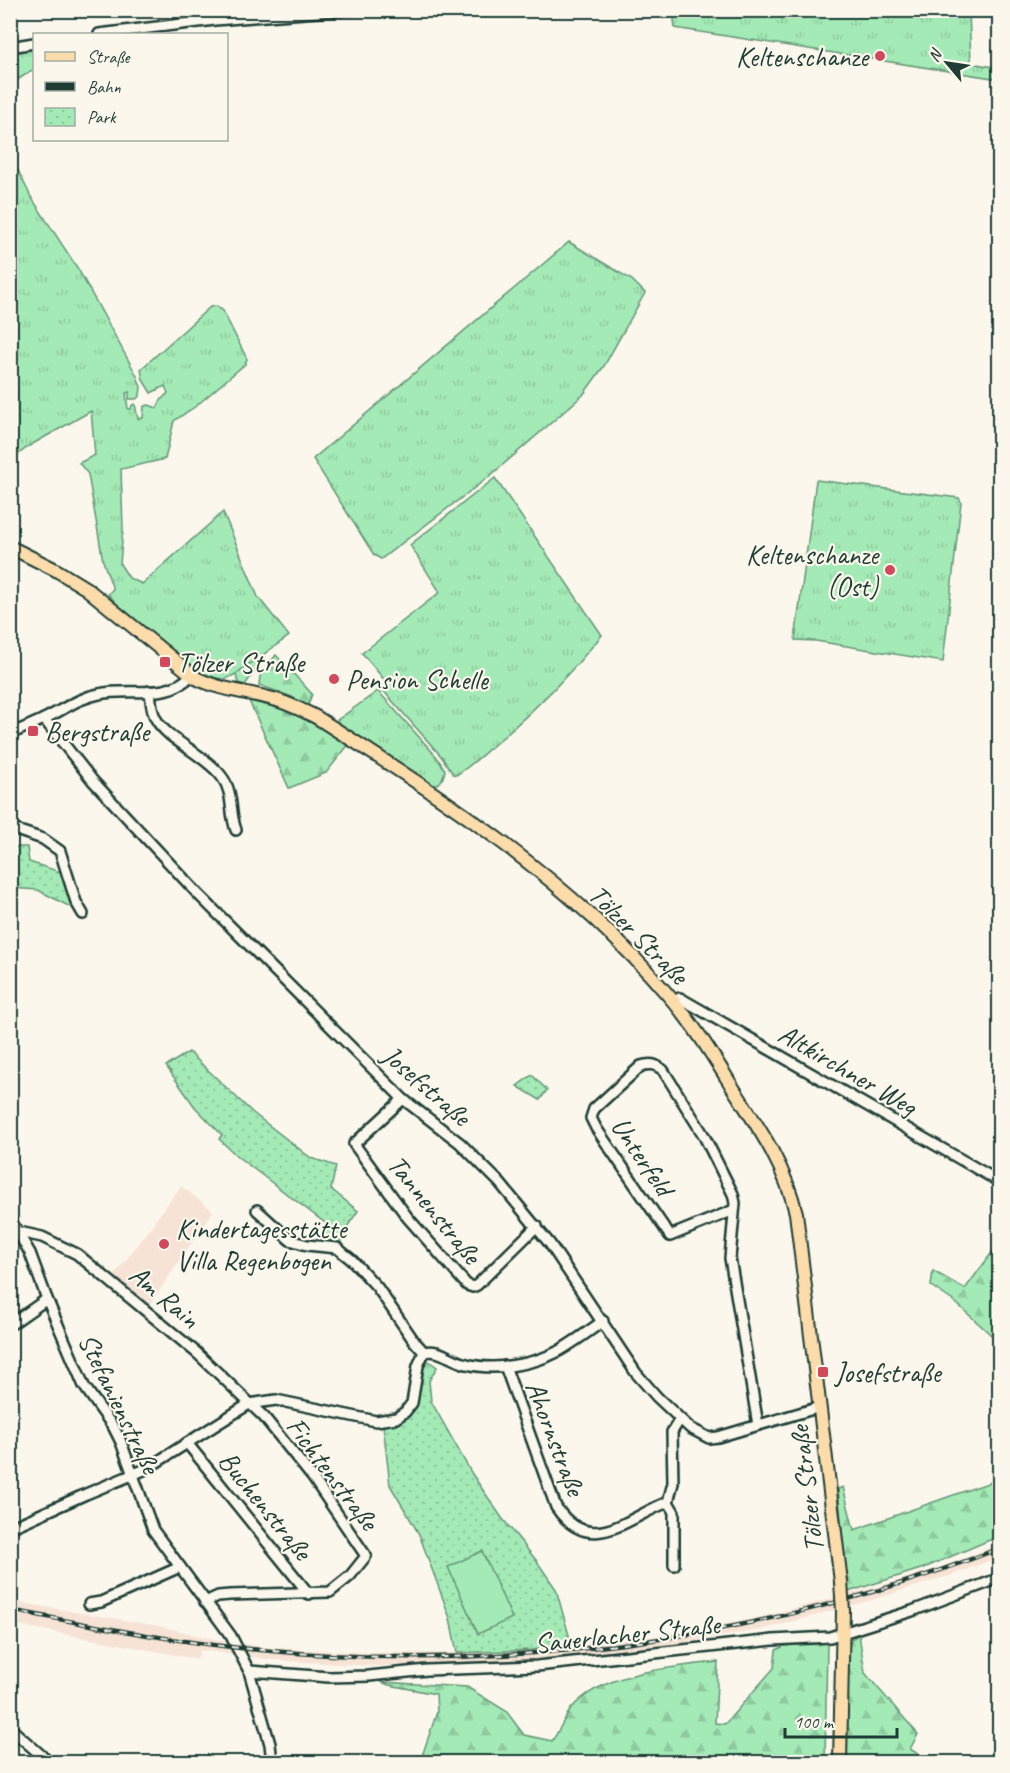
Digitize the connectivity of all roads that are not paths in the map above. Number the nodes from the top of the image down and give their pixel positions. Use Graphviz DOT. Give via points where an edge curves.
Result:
graph roads {
  1 [pos="344,10"];
  2 [pos="107,33"];
  3 [pos="33,43"];
  4 [pos="10,47"];
  5 [pos="10,547"];
  6 [pos="191,675"];
  7 [pos="150,691"];
  8 [pos="44,719"];
  9 [pos="10,734"];
  10 [pos="10,828"];
  11 [pos="236,830"];
  12 [pos="83,914"];
  13 [pos="674,1001"];
  14 [pos="404,1099"];
  15 [pos="999,1182"];
  16 [pos="257,1210"];
  17 [pos="734,1210"];
  18 [pos="11,1220"];
  19 [pos="537,1226"];
  20 [pos="19,1232"];
  21 [pos="42,1237"];
  22 [pos="30,1253"];
  23 [pos="47,1299"];
  24 [pos="603,1321"];
  25 [pos="10,1325"];
  26 [pos="424,1352"];
  27 [pos="505,1366"];
  28 [pos="276,1400"];
  29 [pos="249,1404"];
  30 [pos="820,1407"];
  31 [pos="264,1417"];
  32 [pos="680,1419"];
  33 [pos="758,1425"];
  34 [pos="188,1443"];
  35 [pos="134,1475"];
  36 [pos="668,1502"];
  37 [pos="10,1528"];
  38 [pos="674,1564"];
  39 [pos="180,1567"];
  40 [pos="999,1578"];
  41 [pos="309,1594"];
  42 [pos="205,1602"];
  43 [pos="89,1604"];
  44 [pos="843,1633"];
  45 [pos="249,1671"];
  46 [pos="10,1728"];
  47 [pos="49,1762"];
  48 [pos="272,1762"];
  49 [pos="840,1762"];
  1 -- 2 [label="street"];
  3 -- 4 [label="street"];
  5 -- 6 [label="main road, Tölzer Straße" via="87,589"];
  6 -- 7 [label="street" via="177,687"];
  6 -- 13 [label="main road, Tölzer Straße" via="213,686 298,708 435,793 561,890"];
  7 -- 8 [label="street" via="119,690 84,697"];
  7 -- 11 [label="street" via="156,719 164,729 215,769 227,784"];
  8 -- 9 [label="street"];
  8 -- 14 [label="street, Josefstraße" via="149,843"];
  10 -- 12 [label="street" via="43,839 60,851"];
  13 -- 15 [label="street, Altkirchner Weg" via="680,998"];
  13 -- 30 [label="main road, Tölzer Straße" via="763,1134 785,1176 796,1213"];
  14 -- 19 [label="street, Josefstraße" via="460,1143"];
  14 -- 19 [label="street, Tannenstraße" via="354,1144 408,1218 467,1285 477,1285"];
  16 -- 26 [label="street" via="290,1240 337,1248 377,1287"];
  17 -- 17 [label="street, Unterfeld" via="733,1194 703,1134 656,1065 641,1066 591,1113 596,1128 670,1236"];
  17 -- 33 [label="street" via="730,1258"];
  18 -- 20 [label="street, Stefanienstraße"];
  19 -- 24 [label="street, Josefstraße"];
  20 -- 21 [label="street, Am Rain"];
  20 -- 22 [label="street, Stefanienstraße"];
  21 -- 22 [label="street"];
  21 -- 29 [label="street, Am Rain" via="77,1254 113,1282 197,1353"];
  22 -- 23 [label="street, Stefanienstraße"];
  23 -- 25 [label="street"];
  23 -- 35 [label="street, Stefanienstraße" via="84,1386 114,1428"];
  24 -- 27 [label="street" via="555,1353"];
  24 -- 32 [label="street, Josefstraße" via="636,1373"];
  26 -- 27 [label="street" via="437,1351 472,1365"];
  26 -- 28 [label="street" via="412,1403 405,1412 387,1420"];
  27 -- 36 [label="street, Ahornstraße" via="556,1508 568,1522 588,1531 608,1531"];
  28 -- 29 [label="street"];
  28 -- 31 [label="street, Fichtenstraße"];
  29 -- 31 [label="street, Fichtenstraße"];
  29 -- 34 [label="street"];
  30 -- 33 [label="street, Josefstraße"];
  30 -- 44 [label="main road, Tölzer Straße, bridge" via="841,1582"];
  31 -- 41 [label="street, Fichtenstraße" via="313,1478 366,1556 330,1592"];
  32 -- 33 [label="street, Josefstraße" via="709,1438"];
  32 -- 36 [label="street" via="672,1432 673,1483"];
  34 -- 35 [label="street"];
  34 -- 41 [label="street, Buchenstraße"];
  35 -- 37 [label="street"];
  35 -- 39 [label="street, Stefanienstraße" via="153,1530"];
  36 -- 38 [label="street" via="674,1512"];
  39 -- 42 [label="street, Stefanienstraße"];
  39 -- 43 [label="street"];
  40 -- 44 [label="street, Sauerlacher Straße"];
  41 -- 42 [label="street" via="230,1595"];
  42 -- 45 [label="street, Stefanienstraße" via="231,1636"];
  44 -- 45 [label="street, Sauerlacher Straße" via="537,1666 339,1677"];
  44 -- 49 [label="main road, Tölzer Straße"];
  45 -- 48 [label="street, Stefanienstraße"];
  46 -- 47 [label="street"];
}
